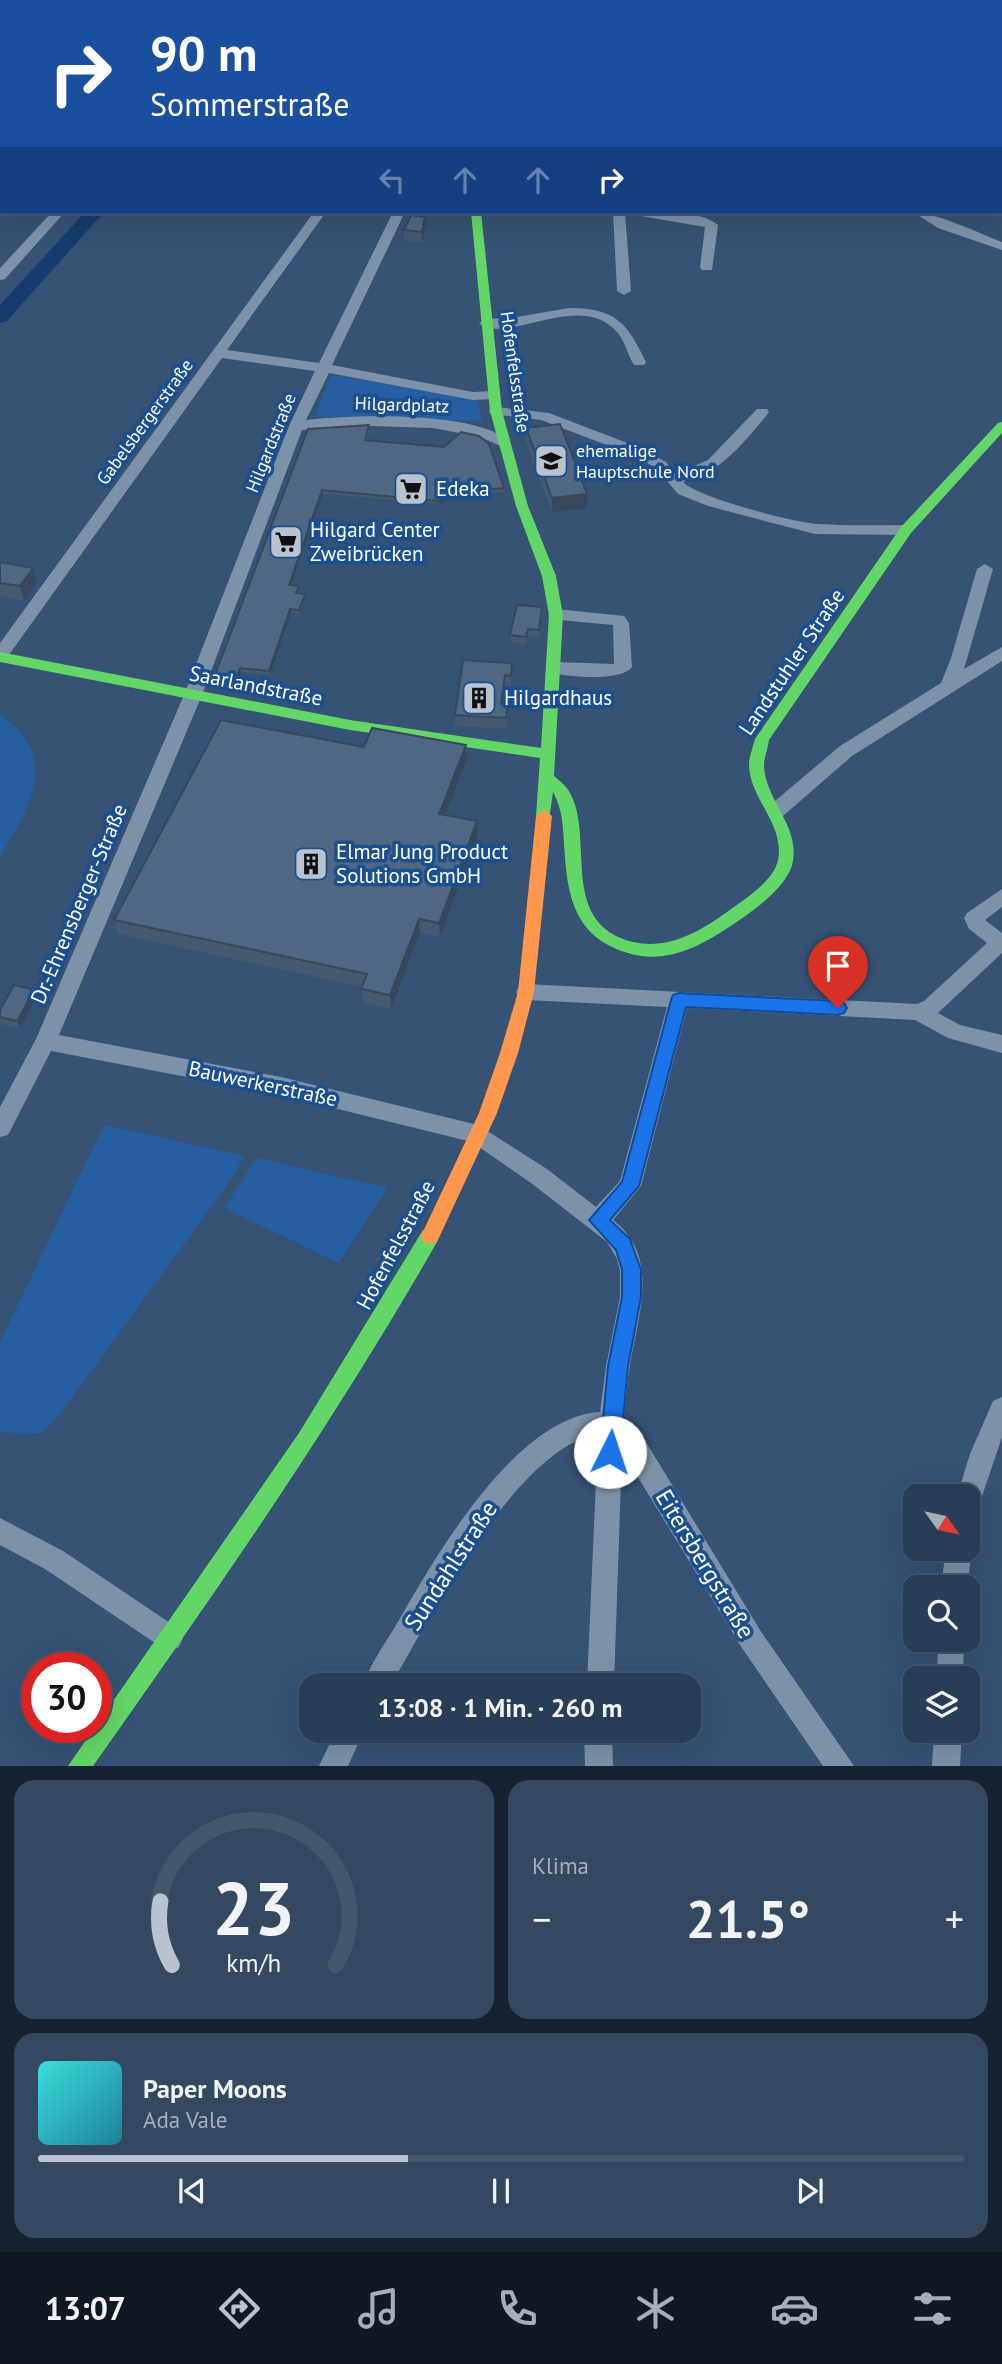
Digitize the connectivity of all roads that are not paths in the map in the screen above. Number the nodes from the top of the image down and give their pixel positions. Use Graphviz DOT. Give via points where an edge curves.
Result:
graph roads {
  1 [pos="57,214"];
  2 [pos="319,214"];
  3 [pos="398,214"];
  4 [pos="476,214"];
  5 [pos="619,214"];
  6 [pos="653,214"];
  7 [pos="923,214"];
  8 [pos="1002,246"];
  9 [pos="707,267"];
  10 [pos="0,276"];
  11 [pos="624,291"];
  12 [pos="486,323"];
  13 [pos="218,353"];
  14 [pos="639,362"];
  15 [pos="324,368"];
  16 [pos="495,403"];
  17 [pos="762,412"];
  18 [pos="296,426"];
  19 [pos="1002,426"];
  20 [pos="503,443"];
  21 [pos="673,479"];
  22 [pos="906,530"];
  23 [pos="985,569"];
  24 [pos="556,615"];
  25 [pos="1002,653"];
  26 [pos="0,656"];
  27 [pos="555,668"];
  28 [pos="948,688"];
  29 [pos="193,695"];
  30 [pos="550,710"];
  31 [pos="505,748"];
  32 [pos="548,754"];
  33 [pos="547,779"];
  34 [pos="776,811"];
  35 [pos="1002,895"];
  36 [pos="1000,941"];
  37 [pos="526,992"];
  38 [pos="679,1000"];
  39 [pos="918,1012"];
  40 [pos="46,1041"];
  41 [pos="1002,1044"];
  42 [pos="0,1128"];
  43 [pos="478,1134"];
  44 [pos="598,1220"];
  45 [pos="1002,1409"];
  46 [pos="611,1425"];
  47 [pos="973,1484"];
  48 [pos="0,1531"];
  49 [pos="170,1638"];
  50 [pos="383,1673"];
  51 [pos="601,1673"];
  52 [pos="344,1743"];
  53 [pos="598,1743"];
  54 [pos="947,1743"];
  55 [pos="79,1766"];
  56 [pos="333,1766"];
  57 [pos="599,1766"];
  58 [pos="840,1766"];
  59 [pos="946,1766"];
  1 -- 10 [label="street"];
  2 -- 13 [label="street, Gabelsbergerstraße"];
  3 -- 15 [label="street, Hilgardstraße"];
  4 -- 12 [label="main road, Hofenfelsstraße"];
  5 -- 11 [label="street"];
  6 -- 9 [label="street" via="712,225"];
  7 -- 8 [label="street"];
  12 -- 14 [label="street" via="588,313 618,325"];
  12 -- 16 [label="main road, Hofenfelsstraße"];
  13 -- 15 [label="street, Hilgardplatz"];
  13 -- 26 [label="street, Gabelsbergerstraße"];
  15 -- 16 [label="street, Hilgardplatz"];
  15 -- 18 [label="street, Hilgardstraße"];
  16 -- 20 [label="main road, Hofenfelsstraße"];
  16 -- 21 [label="street, Hilgardplatz" via="560,421 650,458"];
  17 -- 21 [label="street" via="709,468"];
  18 -- 20 [label="street, Hilgardplatz" via="332,422 448,425 476,430"];
  18 -- 29 [label="street, Hilgardstraße"];
  19 -- 22 [label="main road, Landstuhler Straße"];
  20 -- 24 [label="main road, Hofenfelsstraße" via="549,576"];
  21 -- 22 [label="street, Hilgardplatz" via="699,499 796,526 832,531"];
  22 -- 34 [label="main road, Landstuhler Straße" via="762,739 755,765"];
  23 -- 28 [label="street"];
  24 -- 27 [label="main road, Hofenfelsstraße"];
  24 -- 27 [label="street" via="618,620 623,667 613,671"];
  25 -- 28 [label="street"];
  26 -- 29 [label="main road, Saarlandstraße"];
  27 -- 30 [label="main road, Hofenfelsstraße"];
  28 -- 34 [label="street" via="846,751"];
  29 -- 31 [label="main road, Saarlandstraße"];
  29 -- 40 [label="street, Dr.-Ehrensberger-Straße"];
  30 -- 31 [label="main road" via="530,732"];
  30 -- 32 [label="main road, Hofenfelsstraße"];
  31 -- 32 [label="main road, Saarlandstraße"];
  32 -- 33 [label="main road, Hofenfelsstraße"];
  33 -- 34 [label="main road, Landstuhler Straße" via="558,784 566,800 582,912 605,937 642,951 685,946 768,891 788,856 786,833"];
  33 -- 37 [label="main road, Hofenfelsstraße"];
  35 -- 36 [label="street" via="974,918"];
  36 -- 39 [label="street" via="931,1007"];
  37 -- 38 [label="street"];
  37 -- 43 [label="main road, Hofenfelsstraße" via="505,1066"];
  38 -- 39 [label="street"];
  38 -- 44 [label="street" via="630,1186"];
  39 -- 41 [label="street" via="956,1032"];
  40 -- 42 [label="street, Dr.-Ehrensberger-Straße"];
  40 -- 43 [label="street, Bauwerkerstraße" via="281,1086"];
  43 -- 44 [label="street"];
  43 -- 49 [label="main road, Hofenfelsstraße" via="420,1255 380,1325"];
  44 -- 46 [label="street" via="624,1245 632,1270 632,1297"];
  45 -- 47 [label="street"];
  46 -- 50 [label="street, Sundahlstraße" via="596,1423 561,1437 492,1500"];
  46 -- 51 [label="street"];
  46 -- 58 [label="street, Eitersbergstraße" via="625,1434 637,1451 751,1639"];
  48 -- 49 [label="street" via="54,1560"];
  49 -- 55 [label="main road, Hofenfelsstraße"];
  52 -- 56 [label="street"];
  53 -- 57 [label="street"];
  54 -- 59 [label="street"];
}
